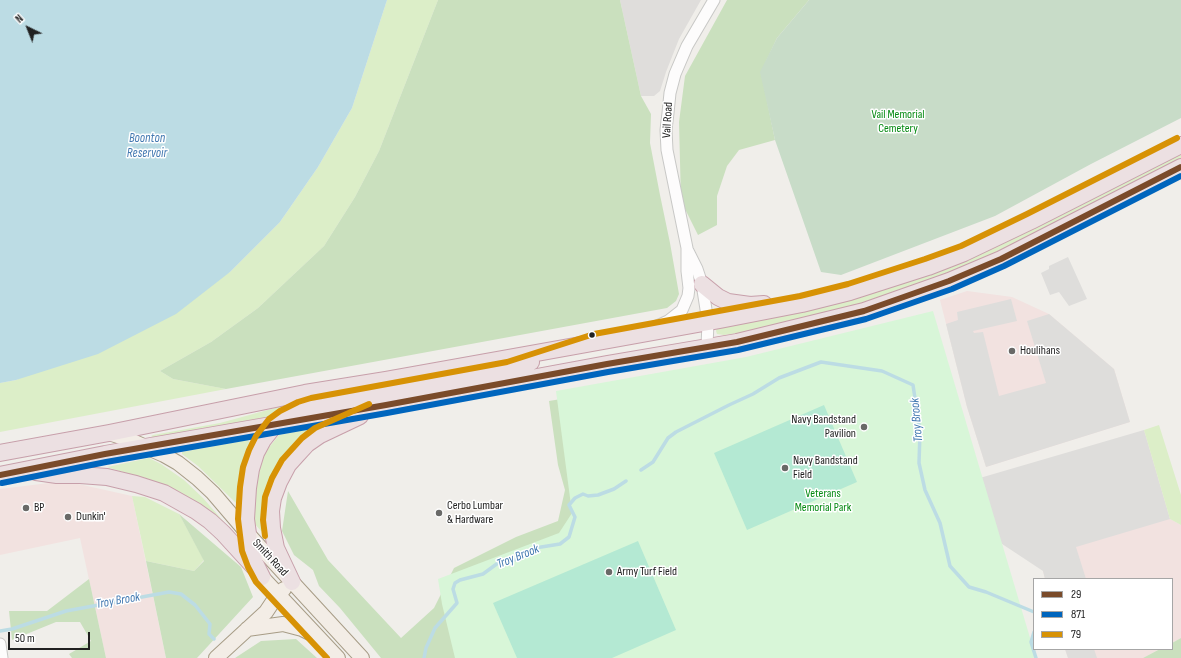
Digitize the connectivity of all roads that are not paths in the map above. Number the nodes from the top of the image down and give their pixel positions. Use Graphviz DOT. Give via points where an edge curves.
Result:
graph roads {
  1 [pos="714,0"];
  2 [pos="1181,145"];
  3 [pos="1181,167"];
  4 [pos="687,248"];
  5 [pos="702,284"];
  6 [pos="817,300"];
  7 [pos="708,322"];
  8 [pos="639,334"];
  9 [pos="595,342"];
  10 [pos="707,347"];
  11 [pos="386,405"];
  12 [pos="275,425"];
  13 [pos="109,433"];
  14 [pos="148,448"];
  15 [pos="0,453"];
  16 [pos="22,470"];
  17 [pos="0,475"];
  18 [pos="248,534"];
  19 [pos="262,576"];
  20 [pos="292,582"];
  21 [pos="278,594"];
  22 [pos="246,629"];
  23 [pos="317,637"];
  24 [pos="0,644"];
  25 [pos="2,658"];
  26 [pos="216,658"];
  27 [pos="338,658"];
  28 [pos="362,658"];
  1 -- 4 [label="street, Vail Road" via="687,46 670,93 666,130 667,150"];
  2 -- 6 [label="highway" via="964,253 886,281"];
  3 -- 10 [label="highway" via="1001,259 930,288 864,312"];
  4 -- 5 [label="street, Vail Road"];
  4 -- 8 [label="street, Vail Road" via="690,288 682,310 668,321"];
  5 -- 6 [label="highway" via="718,297 735,303 750,305"];
  5 -- 7 [label="street, Vail Road"];
  6 -- 7 [label="highway"];
  7 -- 8 [label="highway"];
  7 -- 10 [label="street, Vail Road"];
  8 -- 9 [label="highway"];
  9 -- 12 [label="highway" via="508,370 312,406 293,413"];
  9 -- 13 [label="highway" via="305,393"];
  10 -- 11 [label="highway"];
  11 -- 12 [label="highway"];
  11 -- 20 [label="highway" via="320,435 296,454 288,465 273,498 271,520 276,548"];
  12 -- 14 [label="highway"];
  12 -- 18 [label="highway" via="263,440 251,469 246,519"];
  13 -- 14 [label="main road, Smith Road"];
  13 -- 15 [label="highway"];
  14 -- 16 [label="highway"];
  14 -- 18 [label="main road, Smith Road" via="164,455 197,478"];
  16 -- 17 [label="highway"];
  16 -- 19 [label="highway" via="57,475 107,477 164,493 210,521"];
  18 -- 19 [label="highway" via="250,549"];
  18 -- 20 [label="main road, Smith Road"];
  19 -- 21 [label="main road, Smith Road"];
  20 -- 21 [label="main road"];
  20 -- 28 [label="main road, Smith Road"];
  21 -- 22 [label="main road" via="266,612"];
  21 -- 23 [label="main road, Smith Road"];
  22 -- 23 [label="main road" via="283,624 302,629"];
  22 -- 26 [label="main road"];
  23 -- 27 [label="main road, Smith Road"];
  24 -- 25 [label="street"];
}
